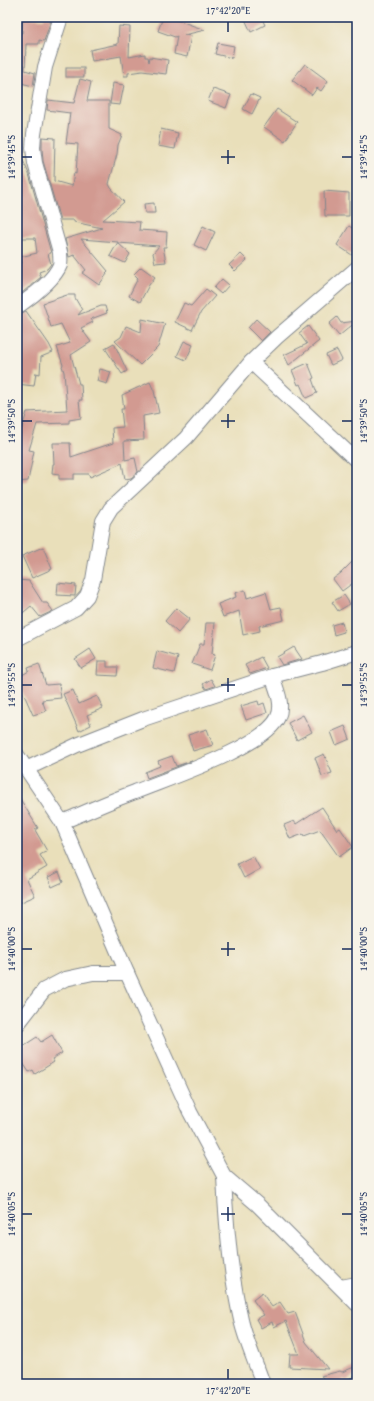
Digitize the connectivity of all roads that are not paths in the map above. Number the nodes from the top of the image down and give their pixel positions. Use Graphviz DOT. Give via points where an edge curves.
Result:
graph roads {
  1 [pos="61,17"];
  2 [pos="357,268"];
  3 [pos="17,307"];
  4 [pos="251,362"];
  5 [pos="357,461"];
  6 [pos="17,639"];
  7 [pos="357,652"];
  8 [pos="272,676"];
  9 [pos="17,755"];
  10 [pos="26,769"];
  11 [pos="62,822"];
  12 [pos="127,973"];
  13 [pos="17,1025"];
  14 [pos="224,1176"];
  15 [pos="357,1284"];
  16 [pos="341,1287"];
  17 [pos="357,1304"];
  18 [pos="262,1384"];
  1 -- 3 [label="street" via="46,66 33,148 61,263 31,298"];
  2 -- 4 [label="street"];
  4 -- 5 [label="street"];
  4 -- 6 [label="street" via="186,438 111,508 104,521 93,580 87,596 76,608"];
  7 -- 8 [label="street" via="322,664"];
  8 -- 10 [label="street" via="143,719 77,745"];
  8 -- 11 [label="street" via="281,710 278,718 257,738 225,756"];
  9 -- 10 [label="street"];
  10 -- 11 [label="street"];
  11 -- 12 [label="street"];
  12 -- 13 [label="street" via="92,973 65,979 44,990"];
  12 -- 14 [label="street" via="190,1112"];
  14 -- 16 [label="street" via="258,1205"];
  14 -- 18 [label="street" via="231,1273 242,1322"];
  15 -- 16 [label="street"];
  16 -- 17 [label="street"];
}
